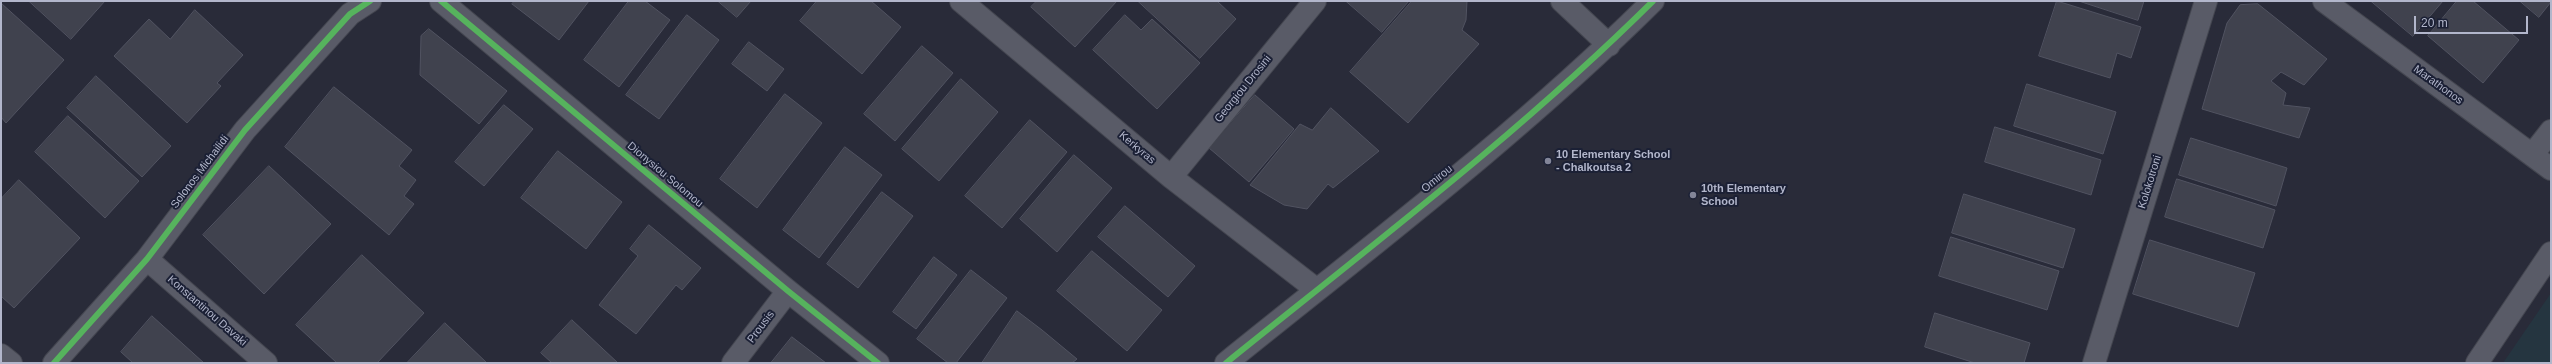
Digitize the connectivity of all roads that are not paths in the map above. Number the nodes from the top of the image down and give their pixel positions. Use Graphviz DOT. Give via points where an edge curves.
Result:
graph roads {
  1 [pos="370,1"];
  2 [pos="441,1"];
  3 [pos="961,1"];
  4 [pos="1315,1"];
  5 [pos="1562,1"];
  6 [pos="1653,1"];
  7 [pos="2206,1"];
  8 [pos="2324,1"];
  9 [pos="1609,45"];
  10 [pos="2551,131"];
  11 [pos="2533,154"];
  12 [pos="2551,169"];
  13 [pos="1171,177"];
  14 [pos="2551,253"];
  15 [pos="147,259"];
  16 [pos="1317,290"];
  17 [pos="788,291"];
  18 [pos="1,355"];
  19 [pos="11,363"];
  20 [pos="54,363"];
  21 [pos="266,363"];
  22 [pos="733,363"];
  23 [pos="878,363"];
  24 [pos="1226,363"];
  25 [pos="2094,363"];
  26 [pos="2477,363"];
  1 -- 15 [label="street, Solonos Michailidi" via="350,14 245,130"];
  2 -- 17 [label="street, Dionysiou Solomou"];
  3 -- 13 [label="street, Kerkyras"];
  4 -- 13 [label="street, Georgiou Drosini"];
  5 -- 9 [label="street"];
  6 -- 9 [label="street, Omirou"];
  7 -- 25 [label="street, Kolokotroni"];
  8 -- 11 [label="street, Marathonos"];
  9 -- 16 [label="street, Omirou" via="1534,112"];
  10 -- 11 [label="street"];
  11 -- 12 [label="street, Marathonos"];
  13 -- 16 [label="street, Kerkyras"];
  14 -- 26 [label="street"];
  15 -- 20 [label="street, Solonos Michailidi"];
  15 -- 21 [label="street, Konstantinou Davaki"];
  16 -- 24 [label="street, Omirou"];
  17 -- 22 [label="street, Prousis"];
  17 -- 23 [label="street, Dionysiou Solomou"];
  18 -- 19 [label="street"];
}
